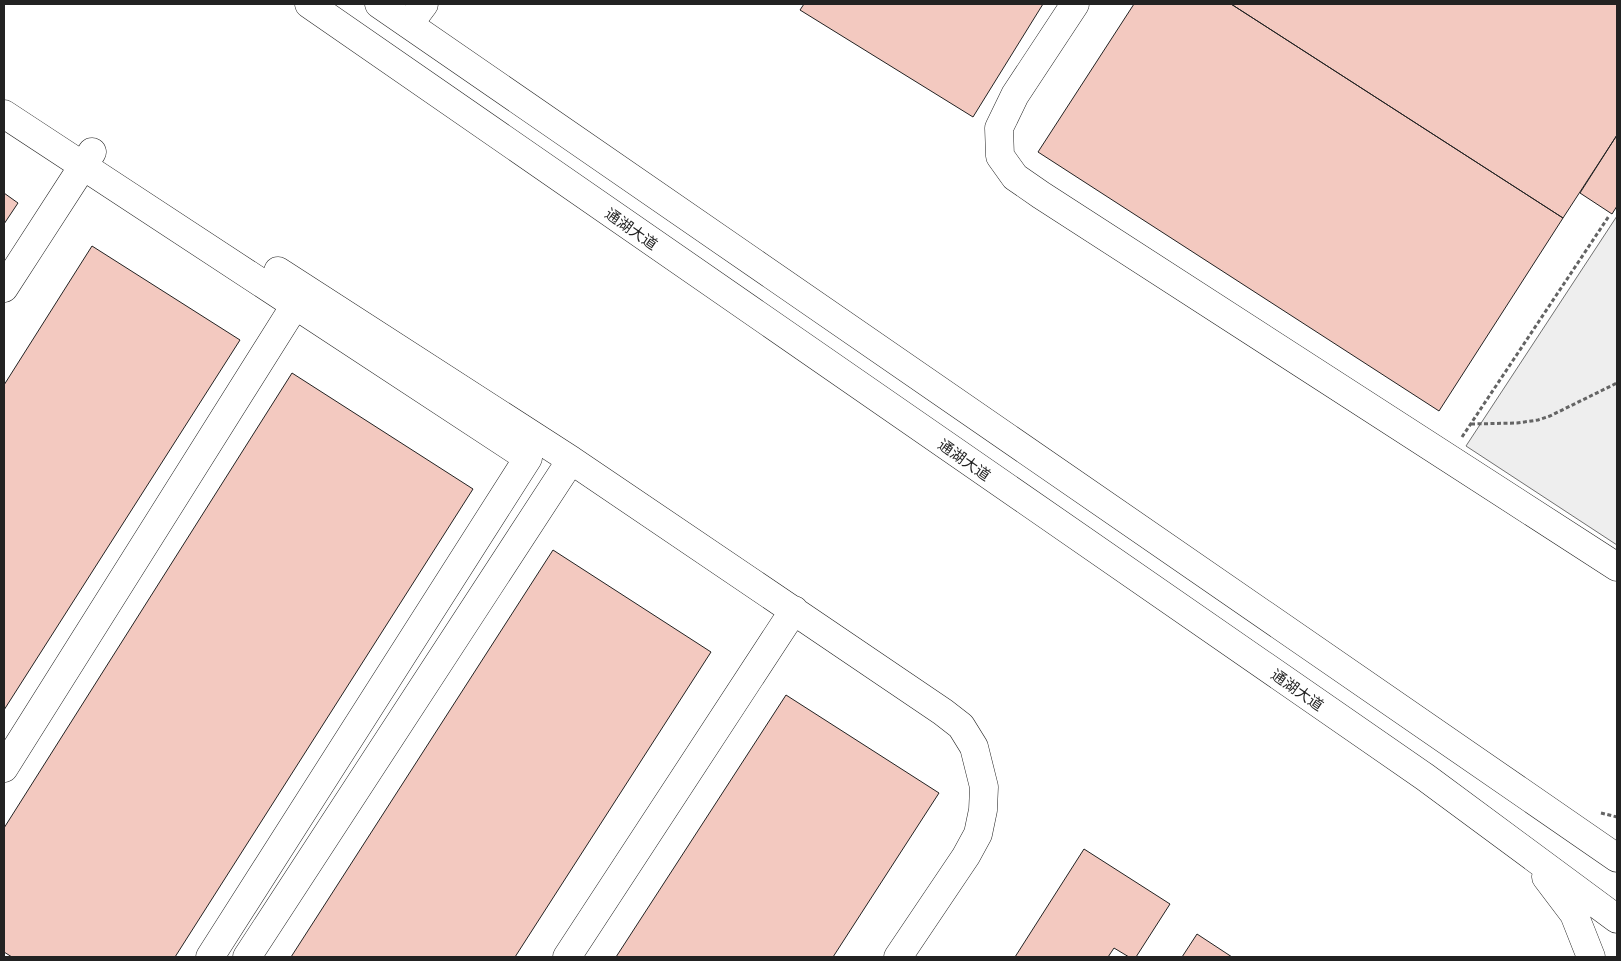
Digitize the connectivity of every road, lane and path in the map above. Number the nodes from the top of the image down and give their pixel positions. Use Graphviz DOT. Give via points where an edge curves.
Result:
graph roads {
  1 [pos="309,4"];
  2 [pos="380,4"];
  3 [pos="1075,4"];
  4 [pos="416,14"];
  5 [pos="4,95"];
  6 [pos="4,114"];
  7 [pos="88,159"];
  8 [pos="1609,216"];
  9 [pos="4,288"];
  10 [pos="300,297"];
  11 [pos="1617,383"];
  12 [pos="1470,424"];
  13 [pos="534,449"];
  14 [pos="1448,458"];
  15 [pos="571,460"];
  16 [pos="1617,568"];
  17 [pos="794,610"];
  18 [pos="4,768"];
  19 [pos="1558,817"];
  20 [pos="1617,832"];
  21 [pos="1528,852"];
  22 [pos="1617,858"];
  23 [pos="1617,919"];
  24 [pos="210,957"];
  25 [pos="247,957"];
  26 [pos="567,957"];
  27 [pos="898,957"];
  28 [pos="1591,957"];
  1 -- 21 [label="main road, 通湖大道" via="1417,771"];
  2 -- 4 [label="main road"];
  3 -- 14 [label="main road" via="1015,95 999,128 1000,156 1015,176"];
  4 -- 19 [label="main road"];
  5 -- 7 [label="main road"];
  6 -- 7 [label="main road"];
  7 -- 9 [label="main road"];
  7 -- 10 [label="main road"];
  8 -- 12 [label="path"];
  10 -- 13 [label="main road"];
  10 -- 18 [label="main road"];
  11 -- 12 [label="path" via="1538,420"];
  12 -- 14 [label="path"];
  13 -- 15 [label="main road"];
  13 -- 24 [label="main road"];
  14 -- 16 [label="main road"];
  15 -- 17 [label="main road"];
  15 -- 25 [label="main road"];
  17 -- 26 [label="main road"];
  17 -- 27 [label="main road" via="961,726 974,747 981,768 983,810 978,834"];
  19 -- 20 [label="main road"];
  19 -- 22 [label="main road"];
  21 -- 23 [label="main road, 通湖大道"];
  21 -- 28 [label="main road" via="1574,914"];
}
